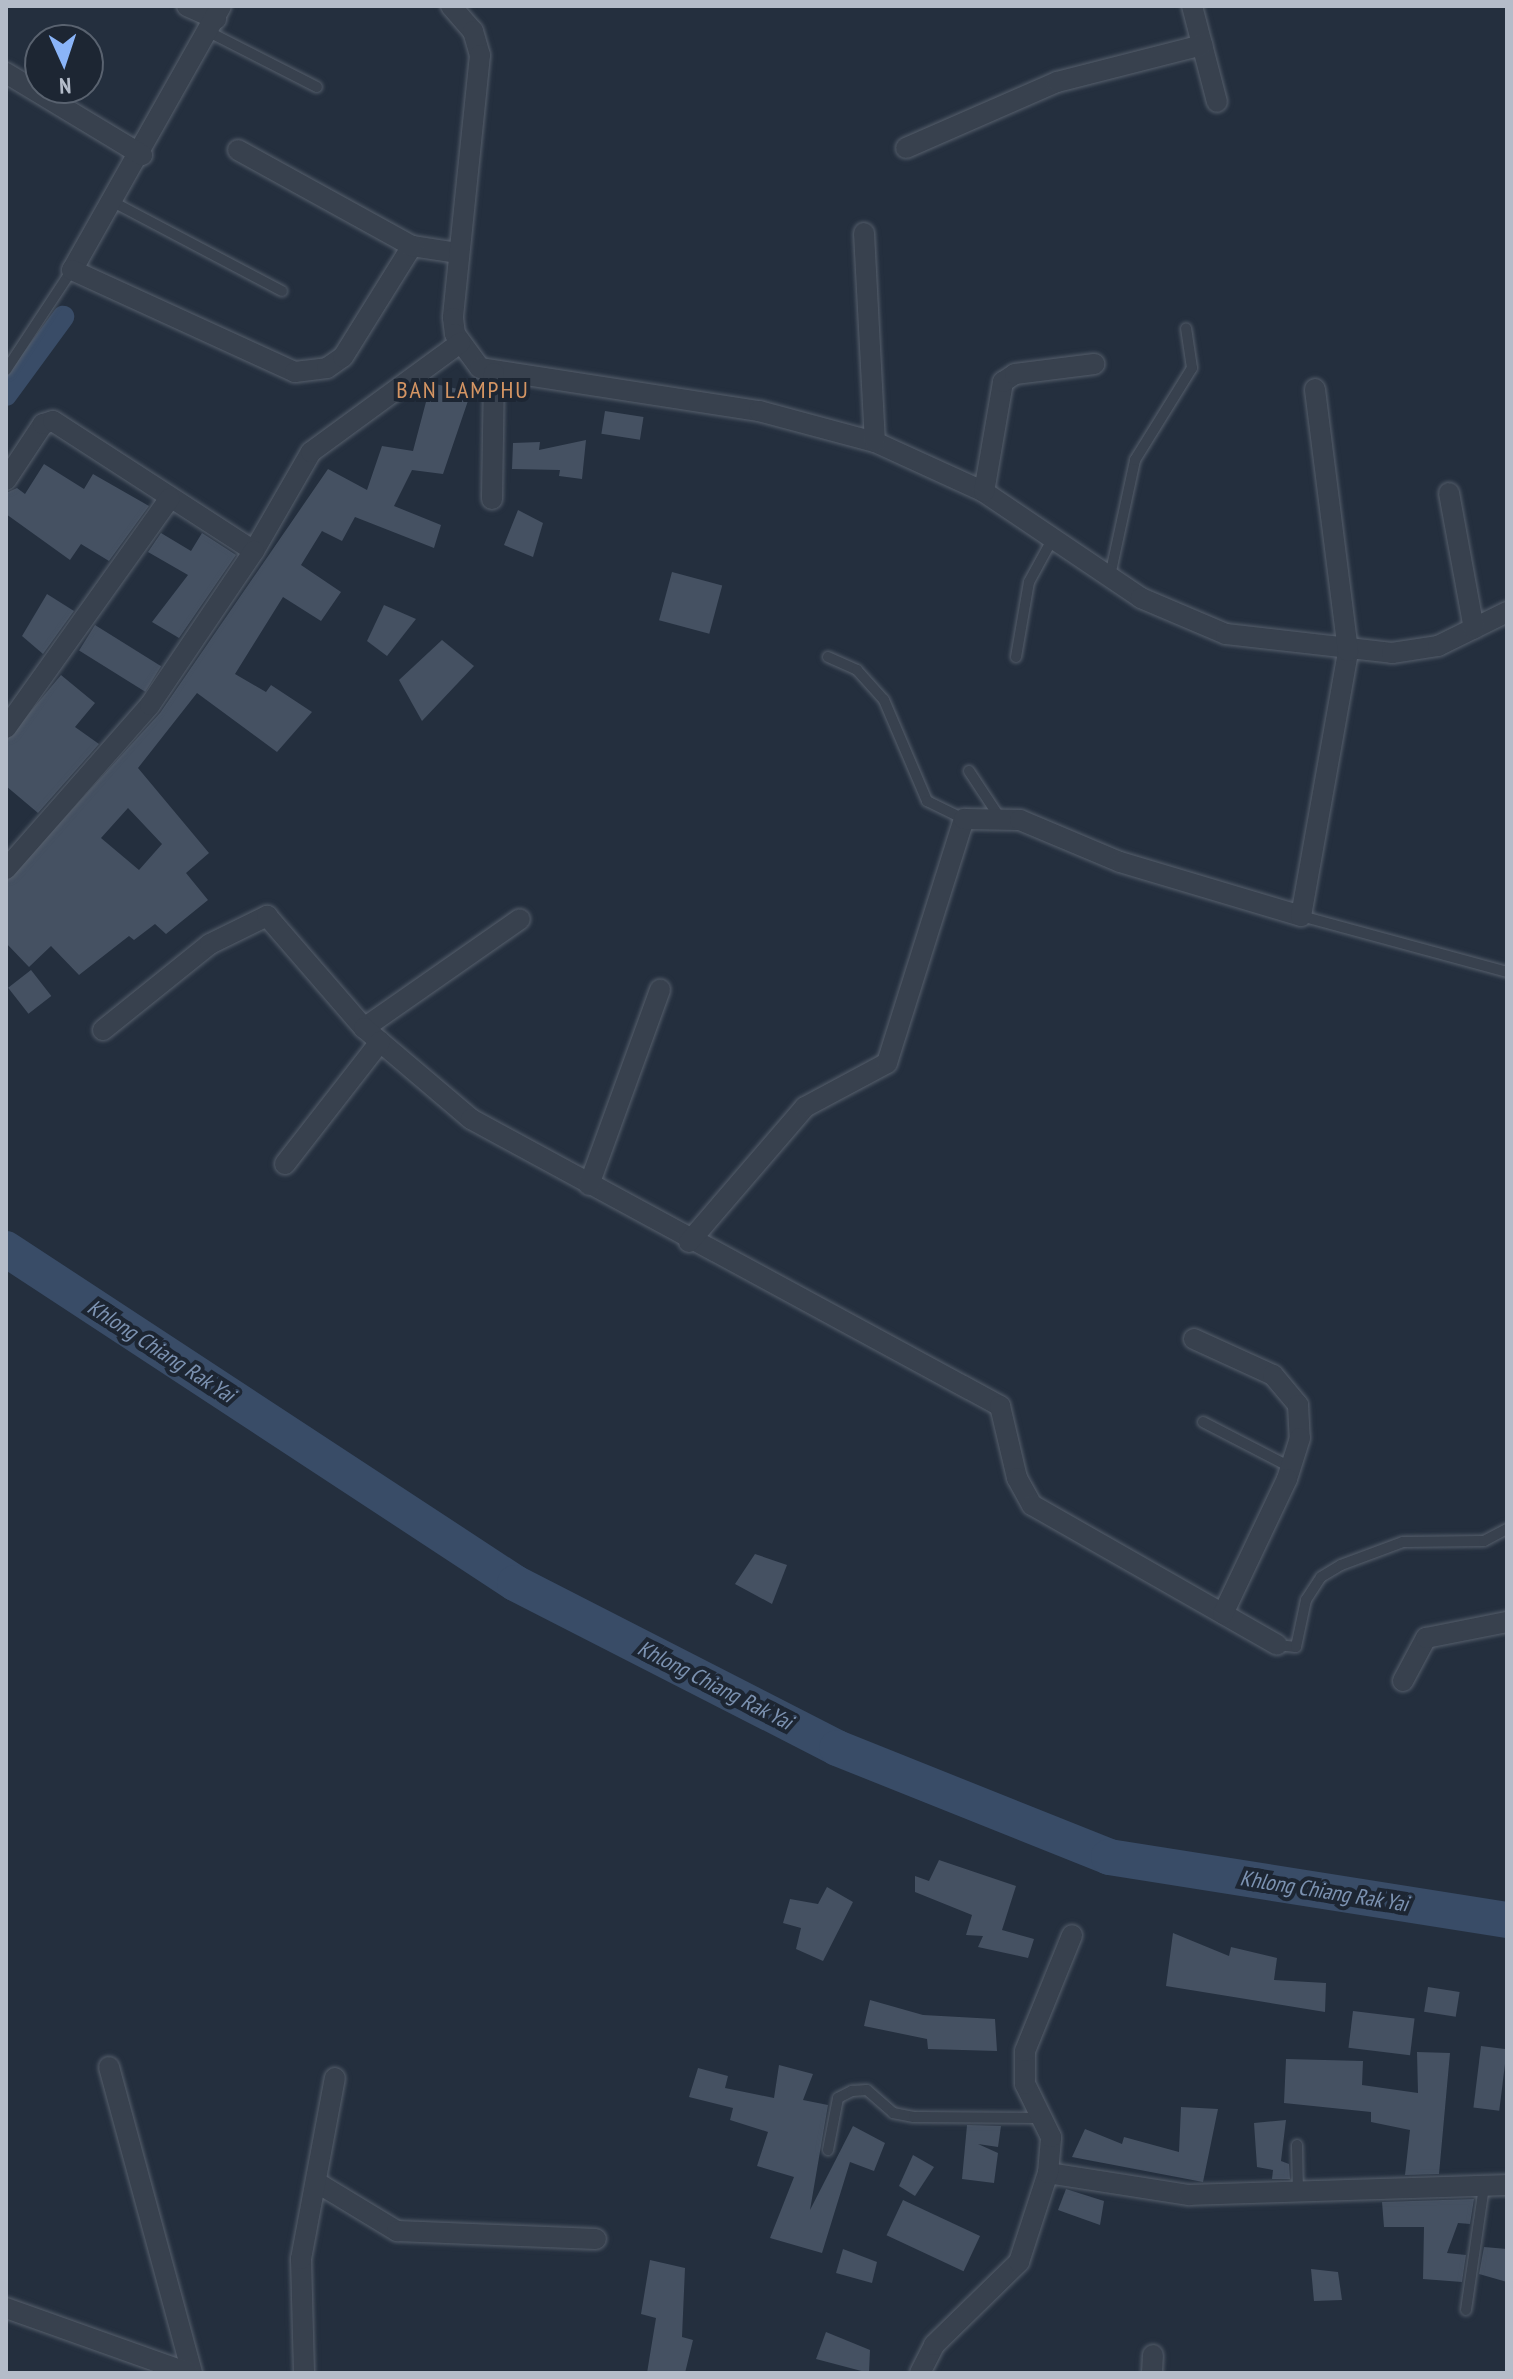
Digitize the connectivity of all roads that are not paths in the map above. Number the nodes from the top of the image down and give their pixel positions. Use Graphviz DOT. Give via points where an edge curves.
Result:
graph roads {
  1 [pos="187,6"];
  2 [pos="451,6"];
  3 [pos="1192,6"];
  4 [pos="215,19"];
  5 [pos="1202,45"];
  6 [pos="6,73"];
  7 [pos="317,87"];
  8 [pos="1217,102"];
  9 [pos="906,148"];
  10 [pos="238,150"];
  11 [pos="142,155"];
  12 [pos="113,202"];
  13 [pos="864,233"];
  14 [pos="412,246"];
  15 [pos="458,253"];
  16 [pos="72,270"];
  17 [pos="282,291"];
  18 [pos="1186,328"];
  19 [pos="460,343"];
  20 [pos="1094,364"];
  21 [pos="6,370"];
  22 [pos="494,373"];
  23 [pos="1315,389"];
  24 [pos="875,442"];
  25 [pos="6,480"];
  26 [pos="984,492"];
  27 [pos="1449,493"];
  28 [pos="170,498"];
  29 [pos="492,499"];
  30 [pos="1054,536"];
  31 [pos="254,551"];
  32 [pos="1110,576"];
  33 [pos="1507,612"];
  34 [pos="1474,629"];
  35 [pos="1348,651"];
  36 [pos="828,657"];
  37 [pos="1016,657"];
  38 [pos="6,728"];
  39 [pos="969,771"];
  40 [pos="1000,818"];
  41 [pos="964,819"];
  42 [pos="6,869"];
  43 [pos="1301,916"];
  44 [pos="520,919"];
  45 [pos="1507,972"];
  46 [pos="660,990"];
  47 [pos="364,1028"];
  48 [pos="103,1030"];
  49 [pos="380,1042"];
  50 [pos="285,1164"];
  51 [pos="589,1185"];
  52 [pos="689,1242"];
  53 [pos="1194,1339"];
  54 [pos="1203,1422"];
  55 [pos="1290,1467"];
  56 [pos="1507,1529"];
  57 [pos="1223,1614"];
  58 [pos="1507,1622"];
  59 [pos="1277,1645"];
  60 [pos="1403,1681"];
  61 [pos="1072,1935"];
  62 [pos="109,2067"];
  63 [pos="335,2078"];
  64 [pos="1041,2118"];
  65 [pos="1297,2145"];
  66 [pos="828,2150"];
  67 [pos="1048,2173"];
  68 [pos="316,2182"];
  69 [pos="1507,2185"];
  70 [pos="1484,2186"];
  71 [pos="1298,2194"];
  72 [pos="596,2239"];
  73 [pos="6,2308"];
  74 [pos="1466,2310"];
  75 [pos="191,2373"];
  76 [pos="304,2373"];
  77 [pos="920,2373"];
  1 -- 4 [label="street"];
  2 -- 15 [label="street" via="473,31 480,55"];
  3 -- 5 [label="street"];
  4 -- 7 [label="lane"];
  4 -- 11 [label="street"];
  5 -- 8 [label="street"];
  5 -- 9 [label="street" via="1057,82"];
  6 -- 11 [label="street"];
  10 -- 14 [label="street"];
  11 -- 12 [label="street"];
  12 -- 16 [label="street"];
  12 -- 17 [label="lane"];
  13 -- 24 [label="street"];
  14 -- 15 [label="street"];
  14 -- 16 [label="street" via="343,357 327,368 295,372"];
  15 -- 19 [label="street" via="453,318"];
  16 -- 21 [label="lane"];
  18 -- 32 [label="lane" via="1192,368 1135,460"];
  19 -- 22 [label="street"];
  19 -- 31 [label="street" via="311,452"];
  20 -- 26 [label="street" via="1015,374 1003,382"];
  22 -- 24 [label="street" via="751,409"];
  22 -- 29 [label="street"];
  23 -- 35 [label="street"];
  24 -- 26 [label="street"];
  25 -- 28 [label="street" via="43,424 53,421"];
  26 -- 30 [label="street"];
  27 -- 34 [label="street"];
  28 -- 31 [label="street"];
  28 -- 38 [label="street"];
  30 -- 32 [label="street"];
  30 -- 37 [label="lane" via="1029,582"];
  31 -- 42 [label="street" via="150,705"];
  32 -- 35 [label="street" via="1141,598 1226,634"];
  33 -- 34 [label="street"];
  34 -- 35 [label="street" via="1438,646"];
  35 -- 43 [label="street"];
  36 -- 41 [label="lane" via="857,670 884,700 927,801"];
  39 -- 40 [label="lane"];
  40 -- 41 [label="street"];
  40 -- 43 [label="street"];
  41 -- 52 [label="street" via="887,1063 805,1107"];
  43 -- 45 [label="lane"];
  44 -- 47 [label="street"];
  46 -- 51 [label="street"];
  47 -- 48 [label="street" via="260,914"];
  47 -- 49 [label="street"];
  49 -- 50 [label="street"];
  49 -- 51 [label="street" via="471,1119"];
  51 -- 52 [label="street"];
  52 -- 57 [label="street" via="1000,1406 1017,1478 1032,1505"];
  53 -- 55 [label="street" via="1273,1375 1298,1405 1300,1438"];
  54 -- 55 [label="lane"];
  55 -- 57 [label="street"];
  56 -- 59 [label="lane" via="1484,1541 1403,1542 1341,1565 1321,1577 1306,1600 1296,1647"];
  57 -- 59 [label="street"];
  58 -- 60 [label="street" via="1426,1638"];
  61 -- 64 [label="street" via="1025,2051 1025,2084"];
  62 -- 75 [label="street"];
  63 -- 68 [label="street"];
  64 -- 66 [label="lane" via="914,2117 893,2113 867,2090 852,2091 838,2098"];
  64 -- 67 [label="street" via="1051,2137"];
  65 -- 71 [label="lane"];
  67 -- 71 [label="street" via="1189,2195"];
  67 -- 77 [label="street" via="1019,2262 934,2345"];
  68 -- 72 [label="street" via="397,2231"];
  68 -- 76 [label="street" via="301,2259"];
  69 -- 70 [label="street"];
  70 -- 71 [label="street"];
  70 -- 74 [label="lane"];
  73 -- 75 [label="street"];
}
